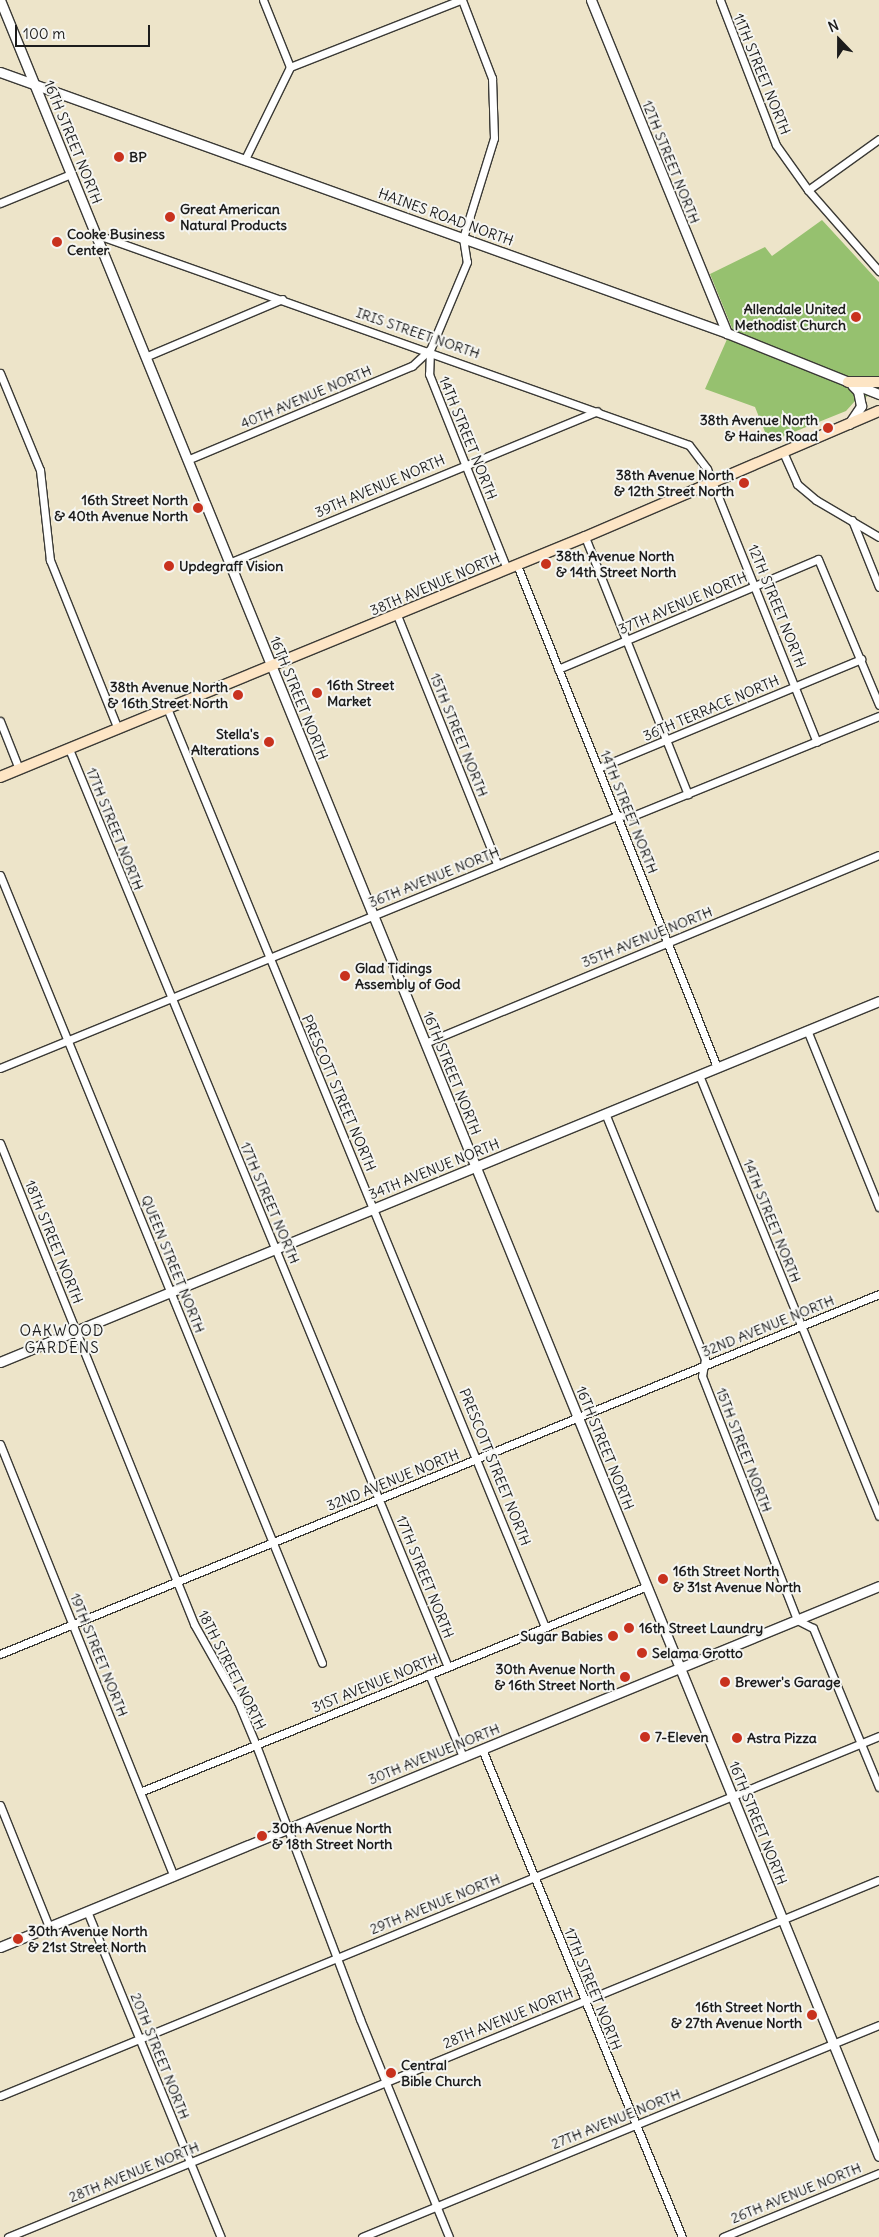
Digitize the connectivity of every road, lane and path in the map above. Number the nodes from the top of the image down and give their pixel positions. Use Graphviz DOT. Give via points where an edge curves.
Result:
graph roads {
  1 [pos="0,0"];
  2 [pos="263,0"];
  3 [pos="461,0"];
  4 [pos="590,0"];
  5 [pos="720,0"];
  6 [pos="290,67"];
  7 [pos="0,72"];
  8 [pos="34,85"];
  9 [pos="879,139"];
  10 [pos="245,159"];
  11 [pos="71,174"];
  12 [pos="808,190"];
  13 [pos="0,203"];
  14 [pos="95,234"];
  15 [pos="463,238"];
  16 [pos="879,271"];
  17 [pos="282,299"];
  18 [pos="727,334"];
  19 [pos="430,350"];
  20 [pos="145,356"];
  21 [pos="0,374"];
  22 [pos="848,382"];
  23 [pos="879,382"];
  24 [pos="879,394"];
  25 [pos="598,411"];
  26 [pos="879,411"];
  27 [pos="850,424"];
  28 [pos="783,452"];
  29 [pos="187,460"];
  30 [pos="465,464"];
  31 [pos="712,481"];
  32 [pos="852,520"];
  33 [pos="585,537"];
  34 [pos="879,537"];
  35 [pos="229,563"];
  36 [pos="512,567"];
  37 [pos="754,587"];
  38 [pos="879,587"];
  39 [pos="397,615"];
  40 [pos="626,640"];
  41 [pos="861,659"];
  42 [pos="271,666"];
  43 [pos="558,669"];
  44 [pos="794,686"];
  45 [pos="879,705"];
  46 [pos="167,708"];
  47 [pos="879,716"];
  48 [pos="0,721"];
  49 [pos="118,729"];
  50 [pos="666,740"];
  51 [pos="817,742"];
  52 [pos="69,749"];
  53 [pos="598,768"];
  54 [pos="19,769"];
  55 [pos="0,777"];
  56 [pos="688,794"];
  57 [pos="617,816"];
  58 [pos="879,855"];
  59 [pos="497,864"];
  60 [pos="0,875"];
  61 [pos="373,915"];
  62 [pos="667,943"];
  63 [pos="268,958"];
  64 [pos="169,998"];
  65 [pos="879,1001"];
  66 [pos="807,1030"];
  67 [pos="68,1040"];
  68 [pos="425,1043"];
  69 [pos="717,1067"];
  70 [pos="0,1068"];
  71 [pos="699,1075"];
  72 [pos="605,1113"];
  73 [pos="0,1143"];
  74 [pos="476,1167"];
  75 [pos="879,1207"];
  76 [pos="375,1208"];
  77 [pos="276,1249"];
  78 [pos="172,1292"];
  79 [pos="879,1294"];
  80 [pos="802,1326"];
  81 [pos="77,1331"];
  82 [pos="0,1362"];
  83 [pos="703,1366"];
  84 [pos="578,1417"];
  85 [pos="0,1444"];
  86 [pos="479,1458"];
  87 [pos="380,1499"];
  88 [pos="879,1516"];
  89 [pos="273,1542"];
  90 [pos="177,1582"];
  91 [pos="646,1586"];
  92 [pos="879,1586"];
  93 [pos="797,1620"];
  94 [pos="74,1624"];
  95 [pos="546,1627"];
  96 [pos="0,1654"];
  97 [pos="322,1663"];
  98 [pos="448,1667"];
  99 [pos="680,1668"];
  100 [pos="429,1674"];
  101 [pos="879,1736"];
  102 [pos="861,1743"];
  103 [pos="256,1745"];
  104 [pos="482,1749"];
  105 [pos="462,1757"];
  106 [pos="879,1787"];
  107 [pos="140,1792"];
  108 [pos="732,1796"];
  109 [pos="0,1805"];
  110 [pos="290,1828"];
  111 [pos="174,1876"];
  112 [pos="534,1877"];
  113 [pos="879,1880"];
  114 [pos="87,1911"];
  115 [pos="782,1919"];
  116 [pos="49,1927"];
  117 [pos="0,1947"];
  118 [pos="339,1957"];
  119 [pos="585,2000"];
  120 [pos="879,2025"];
  121 [pos="140,2039"];
  122 [pos="833,2044"];
  123 [pos="386,2082"];
  124 [pos="0,2096"];
  125 [pos="635,2125"];
  126 [pos="879,2156"];
  127 [pos="190,2162"];
  128 [pos="879,2173"];
  129 [pos="436,2206"];
  130 [pos="8,2237"];
  131 [pos="221,2237"];
  132 [pos="362,2237"];
  133 [pos="449,2237"];
  134 [pos="682,2237"];
  135 [pos="723,2237"];
  1 -- 8 [label="street, 16TH STREET NORTH"];
  2 -- 6 [label="street"];
  3 -- 6 [label="street"];
  3 -- 15 [label="street, 14TH STREET NORTH" via="492,78 495,110 487,167"];
  4 -- 18 [label="street, 12TH STREET NORTH"];
  5 -- 12 [label="street, 11TH STREET NORTH" via="773,137"];
  6 -- 10 [label="street"];
  7 -- 8 [label="street, HAINES ROAD NORTH"];
  8 -- 10 [label="street, HAINES ROAD NORTH"];
  8 -- 11 [label="street, 16TH STREET NORTH"];
  9 -- 12 [label="street"];
  10 -- 15 [label="street, HAINES ROAD NORTH"];
  11 -- 13 [label="street"];
  11 -- 14 [label="street, 16TH STREET NORTH"];
  12 -- 16 [label="street, 11TH STREET NORTH"];
  14 -- 17 [label="street, IRIS STREET NORTH"];
  14 -- 20 [label="street, 16TH STREET NORTH"];
  15 -- 18 [label="street, HAINES ROAD NORTH"];
  15 -- 19 [label="street, 14TH STREET NORTH" via="467,262"];
  17 -- 19 [label="street, IRIS STREET NORTH"];
  17 -- 20 [label="street"];
  18 -- 22 [label="street, HAINES ROAD NORTH"];
  19 -- 25 [label="street, IRIS STREET NORTH"];
  19 -- 29 [label="street, 40TH AVENUE NORTH" via="412,366"];
  19 -- 30 [label="street, 14TH STREET NORTH" via="429,374"];
  20 -- 29 [label="street, 16TH STREET NORTH"];
  21 -- 49 [label="street" via="40,470 50,560"];
  22 -- 23 [label="main road"];
  22 -- 24 [label="street, HAINES ROAD NORTH"];
  22 -- 27 [label="street" via="861,398"];
  25 -- 30 [label="street, 39TH AVENUE NORTH"];
  25 -- 31 [label="street, IRIS STREET NORTH" via="689,445 700,454"];
  26 -- 27 [label="main road, 38TH AVENUE NORTH"];
  27 -- 28 [label="main road, 38TH AVENUE NORTH"];
  28 -- 31 [label="main road, 38TH AVENUE NORTH"];
  28 -- 32 [label="street" via="797,484"];
  29 -- 35 [label="street, 16TH STREET NORTH"];
  30 -- 35 [label="street, 39TH AVENUE NORTH"];
  30 -- 36 [label="street, 14TH STREET NORTH"];
  31 -- 33 [label="main road, 38TH AVENUE NORTH"];
  31 -- 37 [label="street, 12TH STREET NORTH"];
  32 -- 34 [label="street"];
  32 -- 38 [label="street"];
  33 -- 36 [label="main road, 38TH AVENUE NORTH"];
  33 -- 40 [label="street"];
  35 -- 42 [label="street, 16TH STREET NORTH"];
  36 -- 39 [label="main road, 38TH AVENUE NORTH"];
  36 -- 43 [label="street, 14TH STREET NORTH"];
  37 -- 40 [label="street, 37TH AVENUE NORTH"];
  37 -- 41 [label="street, 37TH AVENUE NORTH" via="818,559"];
  37 -- 44 [label="street, 12TH STREET NORTH"];
  39 -- 42 [label="main road, 38TH AVENUE NORTH"];
  39 -- 59 [label="street, 15TH STREET NORTH"];
  40 -- 43 [label="street, 37TH AVENUE NORTH"];
  40 -- 50 [label="street"];
  41 -- 44 [label="street, 36TH TERRACE NORTH"];
  41 -- 45 [label="street"];
  42 -- 46 [label="main road, 38TH AVENUE NORTH"];
  42 -- 61 [label="street, 16TH STREET NORTH"];
  43 -- 53 [label="street, 14TH STREET NORTH"];
  44 -- 50 [label="street, 36TH TERRACE NORTH"];
  44 -- 51 [label="street, 12TH STREET NORTH"];
  46 -- 49 [label="main road, 38TH AVENUE NORTH"];
  46 -- 63 [label="street, PRESCOTT STREET NORTH"];
  47 -- 51 [label="street, 36TH AVENUE NORTH"];
  48 -- 54 [label="street"];
  49 -- 52 [label="main road, 38TH AVENUE NORTH"];
  50 -- 53 [label="street, 36TH TERRACE NORTH"];
  50 -- 56 [label="street"];
  51 -- 56 [label="street, 36TH AVENUE NORTH"];
  52 -- 54 [label="main road, 38TH AVENUE NORTH"];
  52 -- 64 [label="street, 17TH STREET NORTH"];
  53 -- 57 [label="street, 14TH STREET NORTH"];
  54 -- 55 [label="main road, 38TH AVENUE NORTH"];
  56 -- 57 [label="street, 36TH AVENUE NORTH" via="635,815"];
  57 -- 59 [label="street, 36TH AVENUE NORTH"];
  57 -- 62 [label="street, 14TH STREET NORTH"];
  58 -- 62 [label="street, 35TH AVENUE NORTH"];
  59 -- 61 [label="street, 36TH AVENUE NORTH"];
  60 -- 67 [label="street, QUEEN STREET NORTH"];
  61 -- 63 [label="street, 36TH AVENUE NORTH"];
  61 -- 68 [label="street, 16TH STREET NORTH"];
  62 -- 68 [label="street, 35TH AVENUE NORTH"];
  62 -- 69 [label="street, 14TH STREET NORTH"];
  63 -- 64 [label="street, 36TH AVENUE NORTH"];
  63 -- 76 [label="street, PRESCOTT STREET NORTH"];
  64 -- 67 [label="street, 36TH AVENUE NORTH"];
  64 -- 77 [label="street, 17TH STREET NORTH"];
  65 -- 66 [label="street, 34TH AVENUE NORTH"];
  66 -- 69 [label="street, 34TH AVENUE NORTH"];
  66 -- 75 [label="street"];
  67 -- 70 [label="street, 36TH AVENUE NORTH"];
  67 -- 78 [label="street, QUEEN STREET NORTH"];
  68 -- 74 [label="street, 16TH STREET NORTH"];
  69 -- 71 [label="street, 34TH AVENUE NORTH"];
  71 -- 72 [label="street, 34TH AVENUE NORTH"];
  71 -- 80 [label="street, 14TH STREET NORTH"];
  72 -- 74 [label="street, 34TH AVENUE NORTH"];
  72 -- 83 [label="street, 15TH STREET NORTH" via="705,1359"];
  73 -- 81 [label="street, 18TH STREET NORTH"];
  74 -- 76 [label="street, 34TH AVENUE NORTH"];
  74 -- 84 [label="street, 16TH STREET NORTH"];
  76 -- 77 [label="street, 34TH AVENUE NORTH"];
  76 -- 86 [label="street, PRESCOTT STREET NORTH"];
  77 -- 78 [label="street, 34TH AVENUE NORTH"];
  77 -- 87 [label="street, 17TH STREET NORTH"];
  78 -- 81 [label="street, 34TH AVENUE NORTH"];
  78 -- 89 [label="street, QUEEN STREET NORTH"];
  79 -- 80 [label="street, 32ND AVENUE NORTH"];
  80 -- 83 [label="street, 32ND AVENUE NORTH"];
  80 -- 88 [label="street, 14TH STREET NORTH"];
  81 -- 82 [label="street, 34TH AVENUE NORTH"];
  81 -- 90 [label="street, 18TH STREET NORTH"];
  83 -- 84 [label="street, 32ND AVENUE NORTH"];
  83 -- 93 [label="street, 15TH STREET NORTH" via="702,1376"];
  84 -- 86 [label="street, 32ND AVENUE NORTH"];
  84 -- 91 [label="street, 16TH STREET NORTH"];
  85 -- 94 [label="street, 19TH STREET NORTH"];
  86 -- 87 [label="street, 32ND AVENUE NORTH"];
  86 -- 95 [label="street, PRESCOTT STREET NORTH"];
  87 -- 89 [label="street, 32ND AVENUE NORTH"];
  87 -- 98 [label="street, 17TH STREET NORTH"];
  89 -- 90 [label="street, 32ND AVENUE NORTH"];
  89 -- 97 [label="street, QUEEN STREET NORTH"];
  90 -- 94 [label="street, 32ND AVENUE NORTH"];
  90 -- 103 [label="street, 18TH STREET NORTH"];
  91 -- 95 [label="street, 31ST AVENUE NORTH"];
  91 -- 99 [label="street, 16TH STREET NORTH"];
  92 -- 93 [label="street, 30TH AVENUE NORTH"];
  93 -- 99 [label="street, 30TH AVENUE NORTH"];
  93 -- 102 [label="street" via="813,1628"];
  94 -- 96 [label="street, 32ND AVENUE NORTH"];
  94 -- 107 [label="street, 19TH STREET NORTH"];
  95 -- 98 [label="street, 31ST AVENUE NORTH"];
  98 -- 100 [label="street, 31ST AVENUE NORTH"];
  99 -- 104 [label="street, 30TH AVENUE NORTH"];
  99 -- 108 [label="street, 16TH STREET NORTH"];
  100 -- 103 [label="street, 31ST AVENUE NORTH"];
  100 -- 105 [label="street"];
  101 -- 102 [label="street, 29TH AVENUE NORTH"];
  102 -- 106 [label="street"];
  102 -- 108 [label="street, 29TH AVENUE NORTH"];
  103 -- 107 [label="street, 31ST AVENUE NORTH"];
  103 -- 110 [label="street, 18TH STREET NORTH"];
  104 -- 105 [label="street, 30TH AVENUE NORTH"];
  104 -- 112 [label="street, 17TH STREET NORTH"];
  105 -- 110 [label="street, 30TH AVENUE NORTH"];
  107 -- 111 [label="street, 19TH STREET NORTH"];
  108 -- 112 [label="street, 29TH AVENUE NORTH"];
  108 -- 115 [label="street, 16TH STREET NORTH"];
  109 -- 116 [label="street"];
  110 -- 111 [label="street, 30TH AVENUE NORTH"];
  110 -- 118 [label="street, 18TH STREET NORTH"];
  111 -- 114 [label="street, 30TH AVENUE NORTH"];
  112 -- 118 [label="street, 29TH AVENUE NORTH"];
  112 -- 119 [label="street, 17TH STREET NORTH"];
  113 -- 115 [label="street, 28TH AVENUE NORTH"];
  114 -- 116 [label="street, 30TH AVENUE NORTH"];
  114 -- 121 [label="street, 20TH STREET NORTH"];
  115 -- 119 [label="street, 28TH AVENUE NORTH"];
  115 -- 122 [label="street, 16TH STREET NORTH"];
  116 -- 117 [label="street, 30TH AVENUE NORTH"];
  118 -- 121 [label="street, 29TH AVENUE NORTH"];
  118 -- 123 [label="street, 18TH STREET NORTH"];
  119 -- 123 [label="street, 28TH AVENUE NORTH"];
  119 -- 125 [label="street, 17TH STREET NORTH"];
  120 -- 122 [label="street, 27TH AVENUE NORTH"];
  121 -- 124 [label="street, 29TH AVENUE NORTH"];
  121 -- 127 [label="street, 20TH STREET NORTH"];
  122 -- 125 [label="street, 27TH AVENUE NORTH"];
  122 -- 126 [label="street, 16TH STREET NORTH"];
  123 -- 127 [label="street, 28TH AVENUE NORTH"];
  123 -- 129 [label="street, 18TH STREET NORTH"];
  125 -- 129 [label="street, 27TH AVENUE NORTH"];
  125 -- 134 [label="street, 17TH STREET NORTH"];
  127 -- 130 [label="street, 28TH AVENUE NORTH"];
  127 -- 131 [label="street, 20TH STREET NORTH"];
  128 -- 135 [label="street, 26TH AVENUE NORTH"];
  129 -- 132 [label="street, 27TH AVENUE NORTH"];
  129 -- 133 [label="street, 18TH STREET NORTH"];
}
